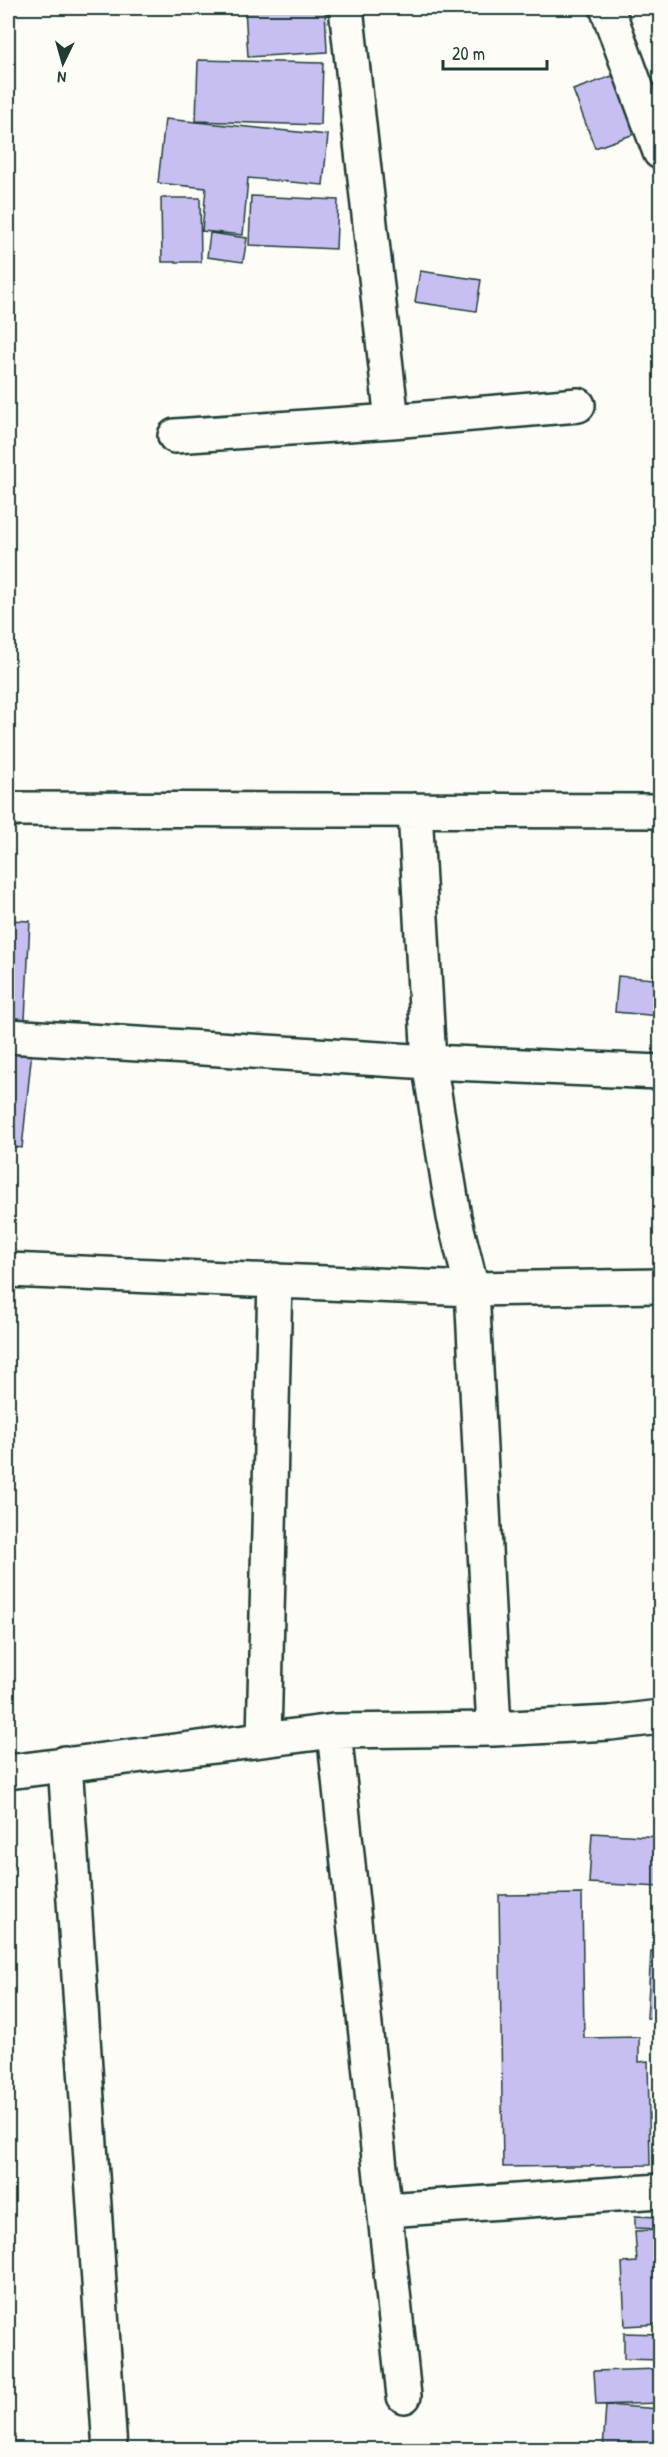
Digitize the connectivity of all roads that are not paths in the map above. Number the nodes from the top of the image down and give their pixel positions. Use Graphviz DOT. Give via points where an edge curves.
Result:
graph roads {
  1 [pos="346,8"];
  2 [pos="607,8"];
  3 [pos="660,152"];
  4 [pos="578,405"];
  5 [pos="392,422"];
  6 [pos="174,436"];
  7 [pos="8,809"];
  8 [pos="415,810"];
  9 [pos="660,811"];
  10 [pos="8,1036"];
  11 [pos="429,1062"];
  12 [pos="660,1072"];
  13 [pos="8,1270"];
  14 [pos="274,1280"];
  15 [pos="660,1286"];
  16 [pos="472,1289"];
  17 [pos="660,1717"];
  18 [pos="494,1729"];
  19 [pos="334,1731"];
  20 [pos="264,1738"];
  21 [pos="65,1763"];
  22 [pos="8,1772"];
  23 [pos="660,2191"];
  24 [pos="386,2210"];
  25 [pos="404,2396"];
  26 [pos="110,2450"];
  1 -- 5 [label="street"];
  2 -- 3 [label="street"];
  4 -- 5 [label="street"];
  5 -- 6 [label="street"];
  7 -- 8 [label="street"];
  8 -- 9 [label="street"];
  8 -- 11 [label="street"];
  10 -- 11 [label="street"];
  11 -- 12 [label="street"];
  11 -- 16 [label="street" via="454,1217"];
  13 -- 14 [label="street"];
  14 -- 16 [label="street"];
  14 -- 20 [label="street"];
  15 -- 16 [label="street"];
  16 -- 18 [label="street"];
  17 -- 18 [label="street"];
  18 -- 19 [label="street"];
  19 -- 20 [label="street"];
  19 -- 24 [label="street"];
  20 -- 21 [label="street"];
  21 -- 22 [label="street"];
  21 -- 26 [label="street"];
  23 -- 24 [label="street"];
  24 -- 25 [label="street"];
}
